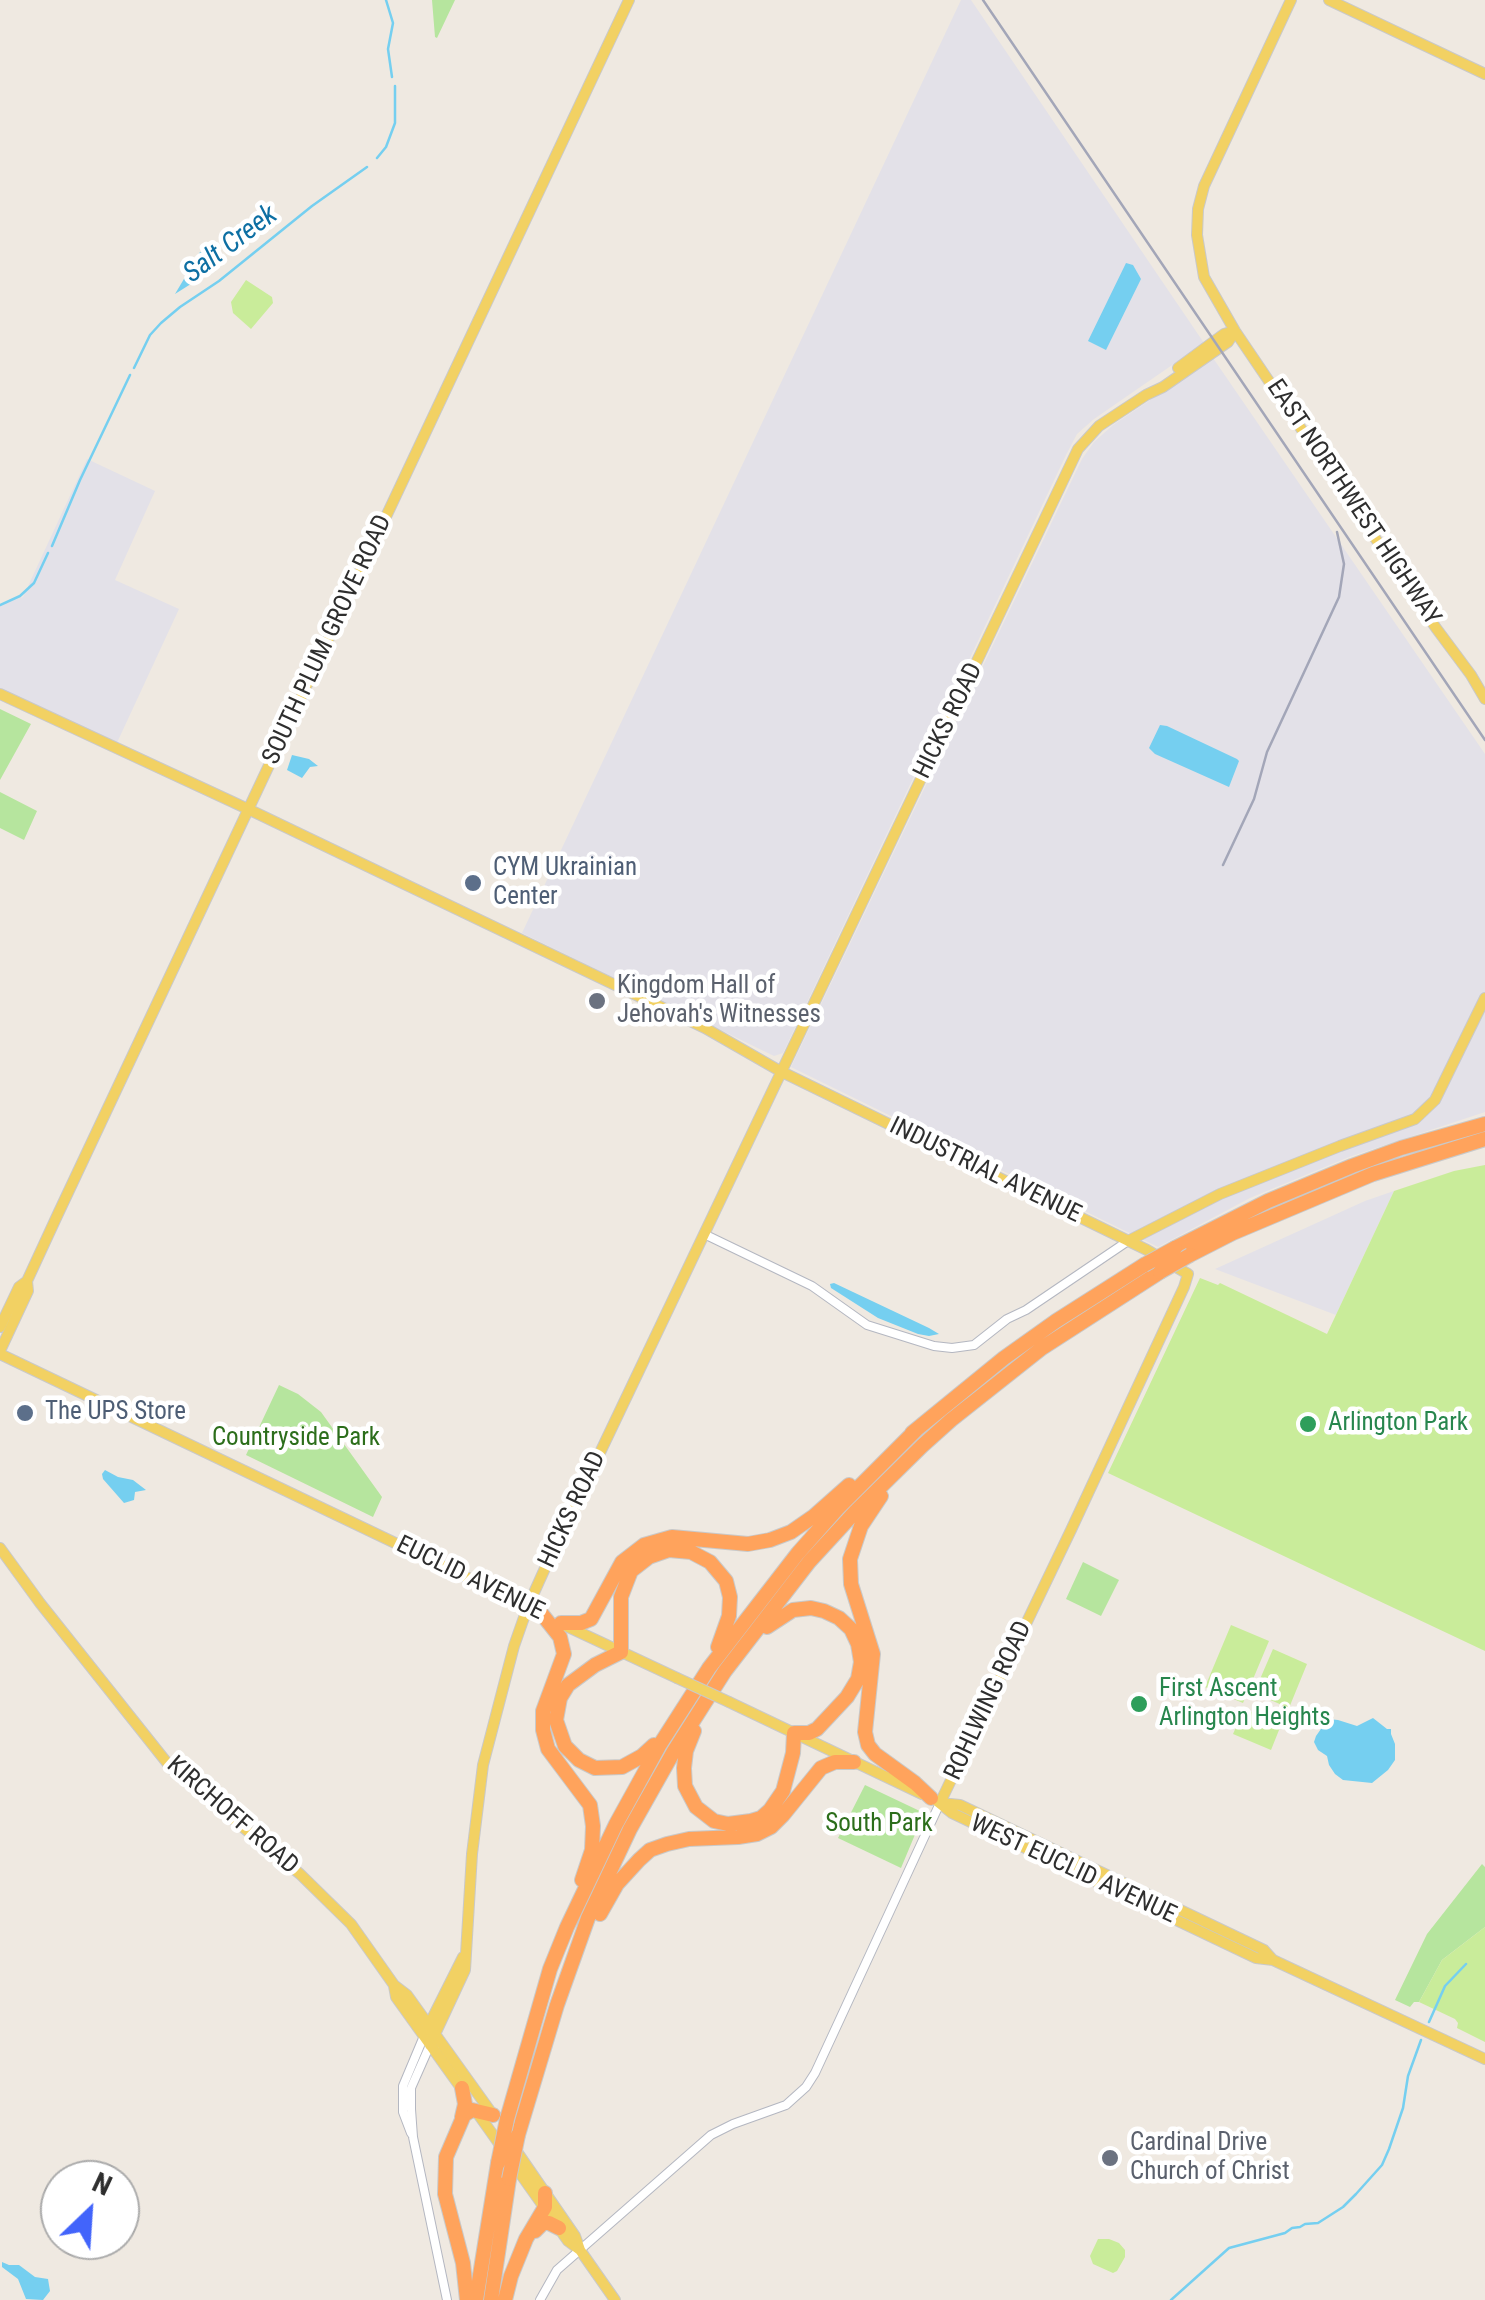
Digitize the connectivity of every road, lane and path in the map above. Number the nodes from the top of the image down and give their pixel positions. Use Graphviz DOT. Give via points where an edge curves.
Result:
graph roads {
  1 [pos="629,0"];
  2 [pos="1291,0"];
  3 [pos="1329,0"];
  4 [pos="1485,74"];
  5 [pos="1236,331"];
  6 [pos="1471,675"];
  7 [pos="1485,687"];
  8 [pos="0,694"];
  9 [pos="1485,699"];
  10 [pos="250,810"];
  11 [pos="1485,998"];
  12 [pos="780,1071"];
  13 [pos="1485,1124"];
  14 [pos="1485,1138"];
  15 [pos="704,1234"];
  16 [pos="1128,1241"];
  17 [pos="1188,1274"];
  18 [pos="27,1281"];
  19 [pos="0,1326"];
  20 [pos="0,1352"];
  21 [pos="951,1420"];
  22 [pos="917,1429"];
  23 [pos="0,1548"];
  24 [pos="534,1610"];
  25 [pos="561,1623"];
  26 [pos="621,1652"];
  27 [pos="709,1668"];
  28 [pos="725,1672"];
  29 [pos="714,1688"];
  30 [pos="677,1717"];
  31 [pos="794,1734"];
  32 [pos="854,1762"];
  33 [pos="936,1800"];
  34 [pos="567,1928"];
  35 [pos="466,1952"];
  36 [pos="394,1985"];
  37 [pos="556,2005"];
  38 [pos="438,2007"];
  39 [pos="416,2008"];
  40 [pos="429,2036"];
  41 [pos="1485,2058"];
  42 [pos="419,2068"];
  43 [pos="450,2072"];
  44 [pos="462,2088"];
  45 [pos="469,2114"];
  46 [pos="500,2117"];
  47 [pos="413,2137"];
  48 [pos="545,2200"];
  49 [pos="559,2228"];
  50 [pos="580,2250"];
  51 [pos="519,2257"];
  52 [pos="447,2300"];
  53 [pos="468,2300"];
  54 [pos="476,2300"];
  55 [pos="491,2300"];
  56 [pos="504,2300"];
  57 [pos="540,2300"];
  58 [pos="615,2300"];
  1 -- 10 [label="main road, SOUTH PLUM GROVE ROAD"];
  2 -- 5 [label="main road, EAST NORTHWEST HIGHWAY" via="1198,209 1204,277"];
  3 -- 4 [label="main road"];
  5 -- 6 [label="main road, EAST NORTHWEST HIGHWAY"];
  5 -- 12 [label="main road, HICKS ROAD" via="1099,426 1078,449"];
  6 -- 7 [label="main road, EAST NORTHWEST HIGHWAY"];
  6 -- 9 [label="main road, EAST NORTHWEST HIGHWAY"];
  8 -- 10 [label="main road, INDUSTRIAL AVENUE"];
  10 -- 12 [label="main road, INDUSTRIAL AVENUE" via="705,1028"];
  10 -- 18 [label="main road, SOUTH PLUM GROVE ROAD"];
  11 -- 16 [label="main road" via="1435,1100 1415,1119 1220,1194"];
  12 -- 15 [label="main road, HICKS ROAD"];
  12 -- 16 [label="main road, INDUSTRIAL AVENUE"];
  13 -- 22 [label="highway, bridge" via="1352,1166 1175,1248 1030,1339"];
  14 -- 21 [label="highway, bridge" via="1373,1174 1233,1232 1064,1332"];
  15 -- 16 [label="street" via="812,1286 867,1325 952,1348 974,1345"];
  15 -- 24 [label="main road, HICKS ROAD"];
  16 -- 17 [label="main road, INDUSTRIAL AVENUE"];
  17 -- 33 [label="main road, ROHLWING ROAD" via="1072,1528"];
  18 -- 19 [label="main road, SOUTH PLUM GROVE ROAD"];
  18 -- 20 [label="main road, SOUTH PLUM GROVE ROAD"];
  20 -- 24 [label="main road, EUCLID AVENUE"];
  21 -- 28 [label="highway" via="830,1538"];
  21 -- 33 [label="highway" via="874,1504 850,1566 874,1654 864,1727 868,1745"];
  22 -- 25 [label="highway" via="791,1532 748,1544 672,1537 644,1545 622,1562 591,1619"];
  22 -- 27 [label="highway" via="798,1552"];
  23 -- 36 [label="main road, KIRCHOFF ROAD" via="172,1769 326,1897"];
  24 -- 25 [label="main road, EUCLID AVENUE"];
  24 -- 34 [label="highway" via="564,1650 543,1711 548,1749 590,1805 594,1826"];
  24 -- 35 [label="main road, HICKS ROAD" via="502,1688 483,1765"];
  25 -- 26 [label="main road, EUCLID AVENUE"];
  26 -- 27 [label="highway" via="621,1597 631,1571 656,1554 686,1551 715,1566 730,1593 728,1622"];
  26 -- 30 [label="highway" via="564,1690 556,1720 565,1746 588,1765 622,1767 652,1747"];
  26 -- 31 [label="main road, EUCLID AVENUE, bridge"];
  27 -- 30 [label="highway"];
  28 -- 29 [label="highway"];
  28 -- 31 [label="highway" via="784,1614 810,1608 840,1618 858,1644 858,1679 817,1729"];
  29 -- 31 [label="highway" via="684,1768 692,1802 714,1821 738,1824 770,1810 784,1791"];
  29 -- 37 [label="highway" via="630,1829"];
  30 -- 34 [label="highway"];
  31 -- 32 [label="main road, EUCLID AVENUE"];
  32 -- 33 [label="main road, EUCLID AVENUE"];
  32 -- 37 [label="highway" via="821,1768 784,1815 757,1834 674,1842 644,1855 610,1896"];
  33 -- 41 [label="main road, WEST EUCLID AVENUE" via="960,1805"];
  33 -- 50 [label="street, ROHLWING ROAD" via="806,2087 786,2104 711,2135"];
  34 -- 46 [label="highway"];
  35 -- 38 [label="main road"];
  35 -- 40 [label="main road" via="465,1970"];
  36 -- 39 [label="main road, KIRCHOFF ROAD"];
  36 -- 40 [label="main road, KIRCHOFF ROAD" via="396,1997"];
  37 -- 55 [label="highway, bridge" via="518,2135"];
  38 -- 39 [label="main road" via="429,2013"];
  38 -- 40 [label="main road"];
  39 -- 40 [label="main road, KIRCHOFF ROAD"];
  40 -- 42 [label="street"];
  40 -- 43 [label="main road, KIRCHOFF ROAD"];
  40 -- 46 [label="main road, KIRCHOFF ROAD"];
  40 -- 47 [label="street" via="403,2086 403,2112"];
  42 -- 43 [label="street" via="434,2060"];
  42 -- 47 [label="street" via="410,2097"];
  43 -- 44 [label="main road, KIRCHOFF ROAD"];
  44 -- 45 [label="highway"];
  45 -- 46 [label="highway"];
  45 -- 48 [label="main road, KIRCHOFF ROAD"];
  45 -- 53 [label="highway" via="446,2157 445,2194"];
  46 -- 48 [label="main road, KIRCHOFF ROAD"];
  46 -- 54 [label="highway, bridge"];
  47 -- 52 [label="street"];
  48 -- 49 [label="main road, KIRCHOFF ROAD"];
  48 -- 50 [label="main road, KIRCHOFF ROAD"];
  48 -- 51 [label="highway"];
  49 -- 50 [label="main road, KIRCHOFF ROAD"];
  49 -- 51 [label="highway" via="539,2225"];
  50 -- 57 [label="street, ROHLWING ROAD" via="557,2270"];
  50 -- 58 [label="main road, KIRCHOFF ROAD"];
  51 -- 56 [label="highway"];
}
